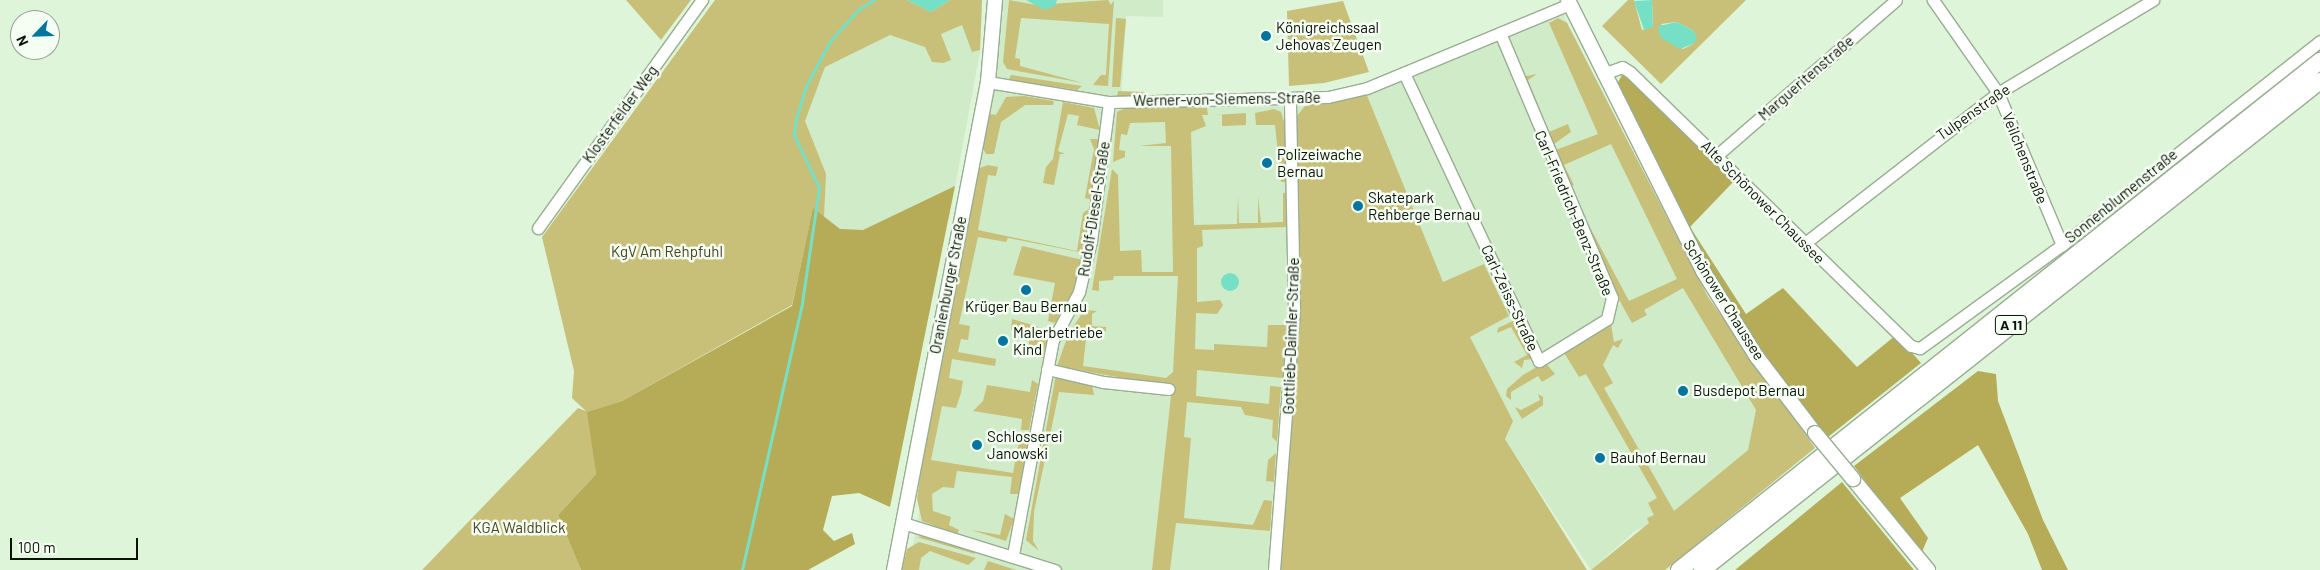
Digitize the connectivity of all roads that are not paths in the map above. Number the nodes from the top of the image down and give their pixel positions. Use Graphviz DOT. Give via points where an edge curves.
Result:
graph roads {
  1 [pos="702,0"];
  2 [pos="995,0"];
  3 [pos="1896,0"];
  4 [pos="1933,0"];
  5 [pos="2153,0"];
  6 [pos="1569,2"];
  7 [pos="1500,33"];
  8 [pos="2320,42"];
  9 [pos="2320,61"];
  10 [pos="1404,73"];
  11 [pos="1603,74"];
  12 [pos="2320,81"];
  13 [pos="988,82"];
  14 [pos="1998,93"];
  15 [pos="1290,101"];
  16 [pos="1109,102"];
  17 [pos="1716,156"];
  18 [pos="538,228"];
  19 [pos="1805,243"];
  20 [pos="2062,245"];
  21 [pos="1920,348"];
  22 [pos="1539,361"];
  23 [pos="1047,369"];
  24 [pos="1169,389"];
  25 [pos="903,523"];
  26 [pos="1013,555"];
  27 [pos="894,570"];
  28 [pos="1055,570"];
  29 [pos="1274,570"];
  30 [pos="1679,570"];
  31 [pos="1702,570"];
  32 [pos="1928,570"];
  1 -- 18 [label="street, Klosterfelder Weg"];
  2 -- 13 [label="main road, Oranienburger Straße"];
  3 -- 17 [label="street, Margueritenstraße"];
  4 -- 14 [label="street, Veilchenstraße"];
  5 -- 14 [label="street, Tulpenstraße"];
  6 -- 7 [label="street, Werner-von-Siemens-Straße"];
  6 -- 11 [label="main road, Schönower Chaussee"];
  7 -- 10 [label="street, Werner-von-Siemens-Straße"];
  7 -- 22 [label="street, Carl-Friedrich-Benz-Straße" via="1612,298 1612,311 1598,327"];
  8 -- 20 [label="street, Sonnenblumenstraße"];
  9 -- 30 [label="highway, A 11"];
  10 -- 15 [label="street, Werner-von-Siemens-Straße" via="1343,94"];
  10 -- 22 [label="street, Carl-Zeiss-Straße"];
  11 -- 17 [label="street, Alte Schönower Chaussee" via="1622,68 1630,72"];
  11 -- 32 [label="main road, Schönower Chaussee, bridge" via="1722,303 1815,433"];
  12 -- 31 [label="highway, A 11"];
  13 -- 16 [label="street, Werner-von-Siemens-Straße"];
  13 -- 25 [label="main road, Oranienburger Straße"];
  14 -- 19 [label="street, Tulpenstraße"];
  14 -- 20 [label="street, Veilchenstraße"];
  15 -- 16 [label="street, Werner-von-Siemens-Straße"];
  15 -- 29 [label="street, Gottlieb-Daimler-Straße" via="1294,311"];
  16 -- 23 [label="street, Rudolf-Diesel-Straße" via="1082,284 1053,340"];
  17 -- 19 [label="street, Alte Schönower Chaussee"];
  19 -- 21 [label="street, Alte Schönower Chaussee" via="1911,346"];
  20 -- 21 [label="street, Sonnenblumenstraße"];
  23 -- 24 [label="street" via="1103,382"];
  23 -- 26 [label="street, Rudolf-Diesel-Straße"];
  25 -- 26 [label="street"];
  25 -- 27 [label="main road, Oranienburger Straße"];
  26 -- 28 [label="street"];
}
